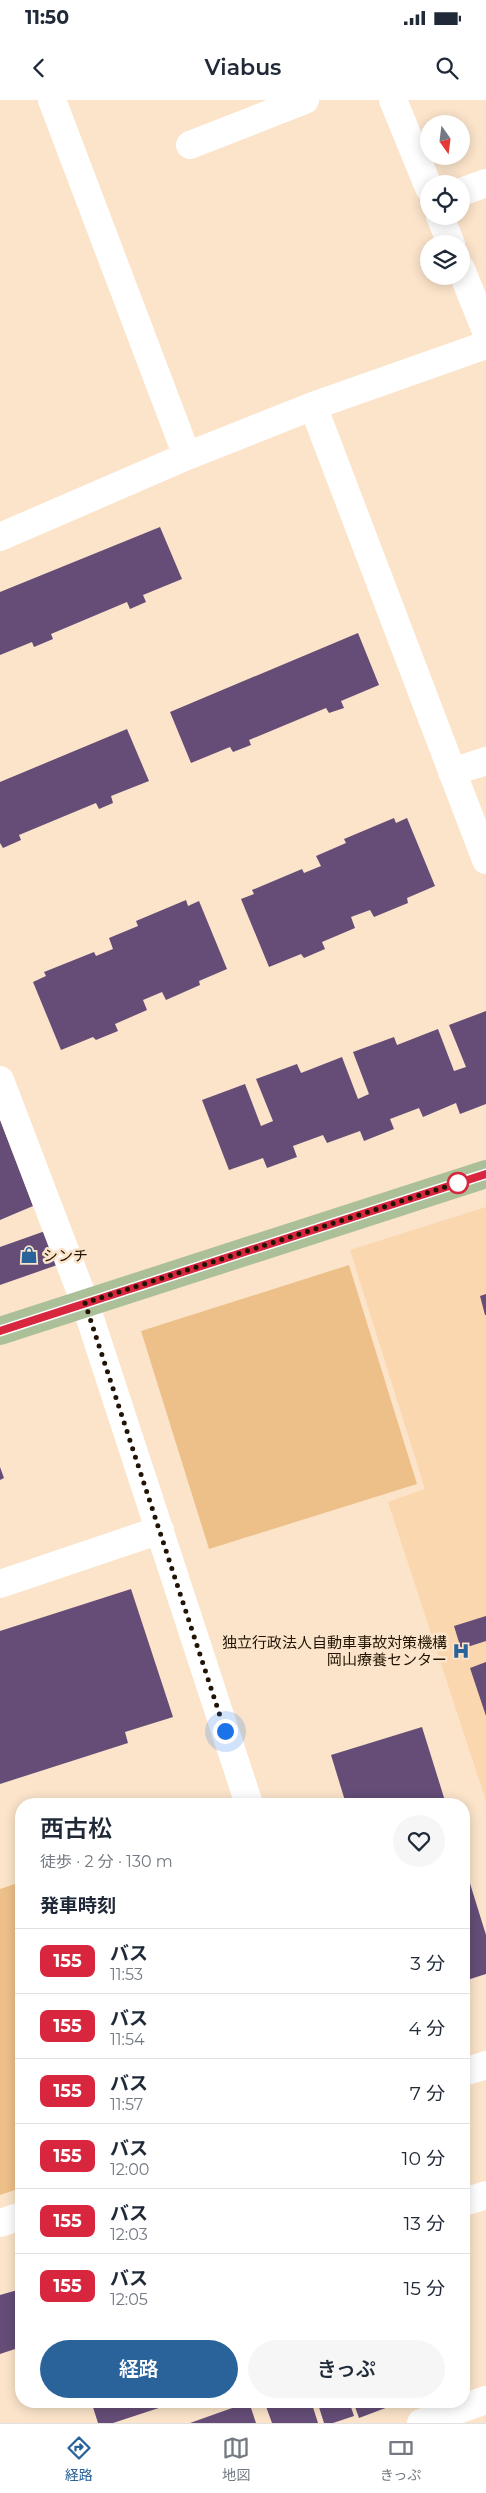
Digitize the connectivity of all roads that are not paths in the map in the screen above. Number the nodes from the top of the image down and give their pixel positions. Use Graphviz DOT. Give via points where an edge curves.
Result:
graph roads {
  1 [pos="52,100"];
  2 [pos="305,100"];
  3 [pos="393,100"];
  4 [pos="190,145"];
  5 [pos="424,175"];
  6 [pos="486,183"];
  7 [pos="470,189"];
  8 [pos="467,285"];
  9 [pos="486,331"];
  10 [pos="486,345"];
  11 [pos="313,406"];
  12 [pos="187,456"];
  13 [pos="0,537"];
  14 [pos="486,761"];
  15 [pos="452,772"];
  16 [pos="486,860"];
  17 [pos="0,1080"];
  18 [pos="486,1174"];
  19 [pos="85,1303"];
  20 [pos="0,1331"];
  21 [pos="160,1530"];
  22 [pos="0,1584"];
  23 [pos="247,1798"];
  24 [pos="486,2065"];
  25 [pos="470,2070"];
  26 [pos="486,2195"];
  27 [pos="470,2200"];
  28 [pos="15,2218"];
  29 [pos="0,2222"];
  30 [pos="486,2400"];
  31 [pos="470,2405"];
  32 [pos="463,2408"];
  33 [pos="448,2413"];
  34 [pos="421,2423"];
  1 -- 12 [label="street"];
  2 -- 4 [label="street"];
  3 -- 5 [label="street"];
  6 -- 7 [label="street"];
  8 -- 9 [label="street"];
  10 -- 11 [label="street"];
  11 -- 12 [label="street"];
  11 -- 15 [label="street"];
  12 -- 13 [label="street"];
  14 -- 15 [label="street"];
  15 -- 16 [label="street"];
  17 -- 19 [label="street"];
  18 -- 19 [label="main road"];
  19 -- 20 [label="main road"];
  19 -- 21 [label="street"];
  21 -- 22 [label="street"];
  21 -- 23 [label="street"];
  24 -- 25 [label="street"];
  26 -- 27 [label="street"];
  28 -- 29 [label="street"];
  30 -- 31 [label="street"];
  32 -- 33 [label="street"];
  33 -- 34 [label="street"];
}
